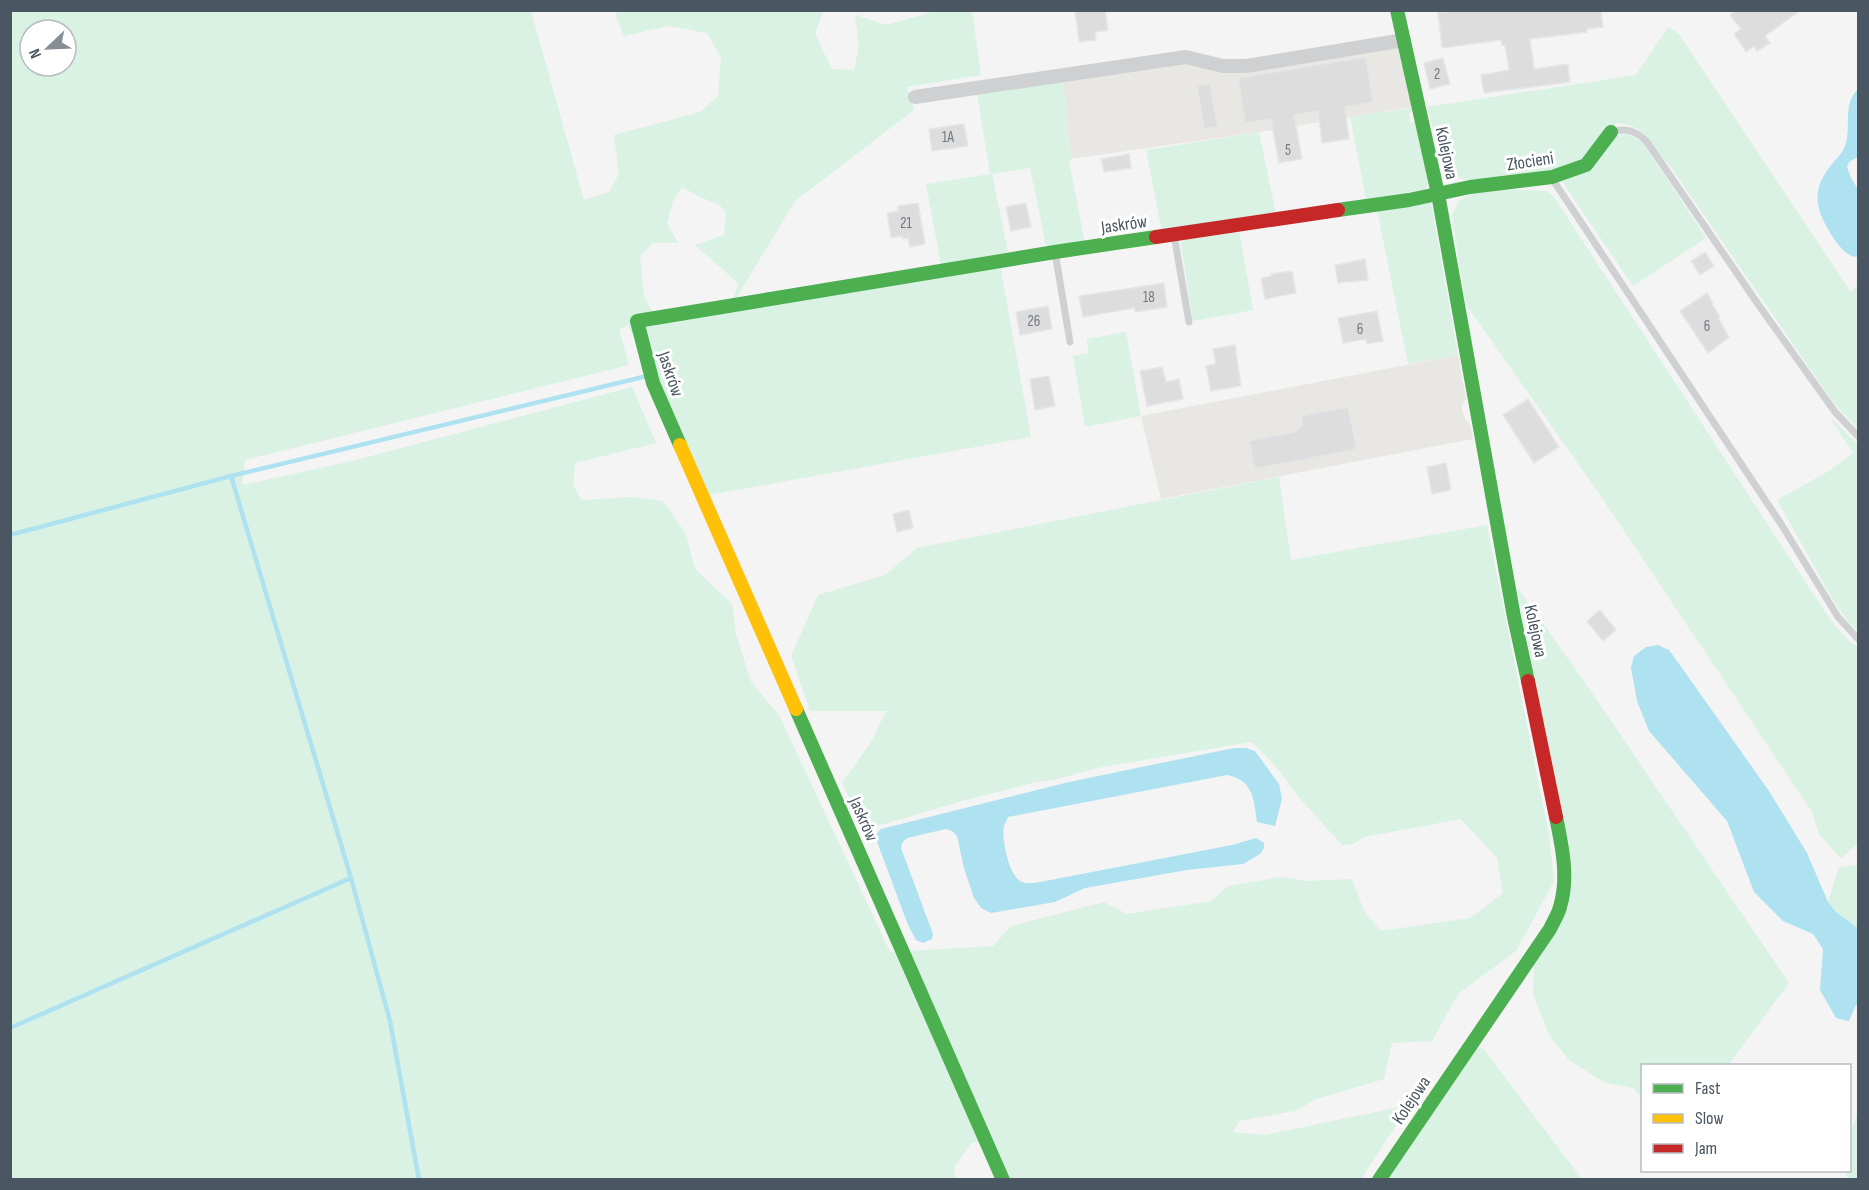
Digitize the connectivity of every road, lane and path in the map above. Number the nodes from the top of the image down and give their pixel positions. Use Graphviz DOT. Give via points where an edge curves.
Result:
graph roads {
  1 [pos="1397,10"];
  2 [pos="1404,40"];
  3 [pos="915,97"];
  4 [pos="1611,132"];
  5 [pos="1552,177"];
  6 [pos="1438,194"];
  7 [pos="1174,235"];
  8 [pos="1055,252"];
  9 [pos="1189,322"];
  10 [pos="1070,342"];
  11 [pos="1858,436"];
  12 [pos="1858,639"];
  13 [pos="1003,1179"];
  14 [pos="1379,1179"];
  1 -- 2 [label="street, Kolejowa"];
  2 -- 3 [label="street" via="1246,66 1223,66 1186,57"];
  2 -- 6 [label="street, Kolejowa"];
  4 -- 5 [label="street, Złocieni" via="1586,165"];
  4 -- 11 [label="lane" via="1634,131 1647,142 1835,412"];
  5 -- 6 [label="street, Złocieni"];
  5 -- 12 [label="lane" via="1838,617"];
  6 -- 7 [label="street, Jaskrów"];
  6 -- 14 [label="street, Kolejowa" via="1514,616 1562,845 1565,885 1550,929"];
  7 -- 8 [label="street, Jaskrów"];
  7 -- 9 [label="lane"];
  8 -- 10 [label="lane"];
  8 -- 13 [label="street, Jaskrów" via="637,321 652,383"];
}
